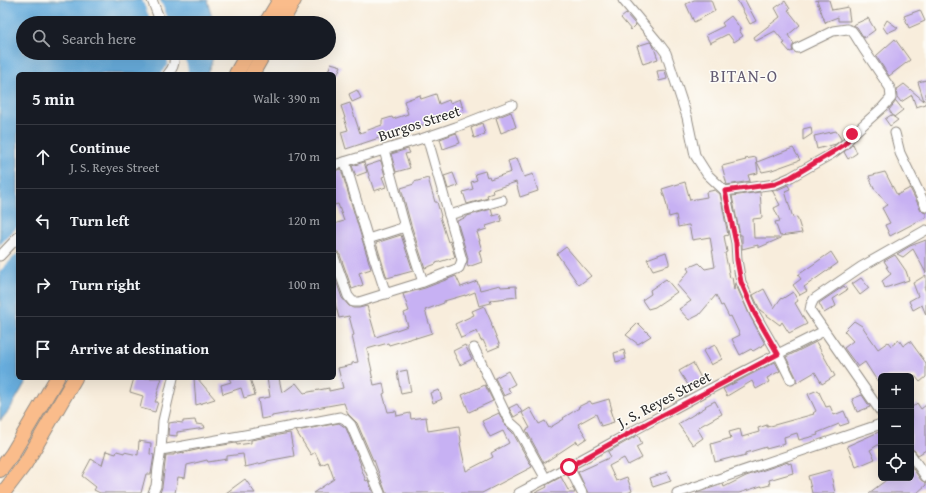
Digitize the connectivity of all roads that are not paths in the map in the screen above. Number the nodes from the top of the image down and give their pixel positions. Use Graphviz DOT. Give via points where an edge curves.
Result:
graph roads {
  1 [pos="152,0"];
  2 [pos="280,0"];
  3 [pos="294,0"];
  4 [pos="623,0"];
  5 [pos="158,16"];
  6 [pos="270,16"];
  7 [pos="285,16"];
  8 [pos="798,48"];
  9 [pos="175,60"];
  10 [pos="244,60"];
  11 [pos="260,60"];
  12 [pos="169,72"];
  13 [pos="237,72"];
  14 [pos="253,72"];
  15 [pos="512,105"];
  16 [pos="895,133"];
  17 [pos="427,137"];
  18 [pos="384,150"];
  19 [pos="345,162"];
  20 [pos="336,164"];
  21 [pos="926,184"];
  22 [pos="918,190"];
  23 [pos="725,191"];
  24 [pos="502,200"];
  25 [pos="926,207"];
  26 [pos="449,215"];
  27 [pos="405,227"];
  28 [pos="926,230"];
  29 [pos="16,239"];
  30 [pos="368,239"];
  31 [pos="0,256"];
  32 [pos="336,263"];
  33 [pos="423,282"];
  34 [pos="386,294"];
  35 [pos="824,331"];
  36 [pos="474,348"];
  37 [pos="778,354"];
  38 [pos="56,380"];
  39 [pos="74,380"];
  40 [pos="173,380"];
  41 [pos="791,380"];
  42 [pos="879,409"];
  43 [pos="878,425"];
  44 [pos="162,450"];
  45 [pos="914,459"];
  46 [pos="569,467"];
  47 [pos="0,470"];
  48 [pos="926,476"];
  49 [pos="546,479"];
  50 [pos="3,493"];
  51 [pos="153,493"];
  52 [pos="380,493"];
  53 [pos="519,493"];
  54 [pos="582,493"];
  55 [pos="677,493"];
  1 -- 5 [label="street"];
  2 -- 6 [label="highway"];
  3 -- 7 [label="highway"];
  4 -- 23 [label="street" via="666,54 687,117 695,155 707,174"];
  8 -- 23 [label="street" via="829,33 852,31 890,88 891,98 852,134 845,144 791,177 774,184"];
  9 -- 12 [label="street"];
  10 -- 13 [label="highway"];
  11 -- 14 [label="highway"];
  15 -- 17 [label="street, Burgos Street"];
  16 -- 22 [label="street" via="900,154"];
  17 -- 18 [label="street, Burgos Street"];
  17 -- 26 [label="street"];
  18 -- 19 [label="street, Burgos Street"];
  18 -- 27 [label="street"];
  19 -- 20 [label="street, Burgos Street"];
  19 -- 30 [label="street"];
  21 -- 22 [label="street"];
  22 -- 25 [label="street"];
  23 -- 37 [label="street" via="741,282 755,314"];
  24 -- 26 [label="street"];
  26 -- 33 [label="street" via="462,260 459,268"];
  27 -- 30 [label="street"];
  27 -- 33 [label="street"];
  28 -- 35 [label="street" via="861,267 814,299 810,304 810,310"];
  29 -- 31 [label="street"];
  30 -- 34 [label="street"];
  32 -- 34 [label="street" via="348,296 353,302"];
  33 -- 34 [label="street"];
  35 -- 37 [label="street, J. S. Reyes Street"];
  35 -- 42 [label="street"];
  36 -- 49 [label="street" via="509,421 518,429"];
  37 -- 41 [label="street"];
  37 -- 46 [label="street, J. S. Reyes Street"];
  38 -- 47 [label="highway"];
  39 -- 50 [label="highway" via="25,464"];
  40 -- 44 [label="street" via="163,421"];
  43 -- 55 [label="street"];
  44 -- 51 [label="street"];
  44 -- 52 [label="street" via="340,417 351,425"];
  45 -- 48 [label="street"];
  46 -- 49 [label="street, J. S. Reyes Street"];
  46 -- 54 [label="street"];
  49 -- 53 [label="street, J. S. Reyes Street"];
}
